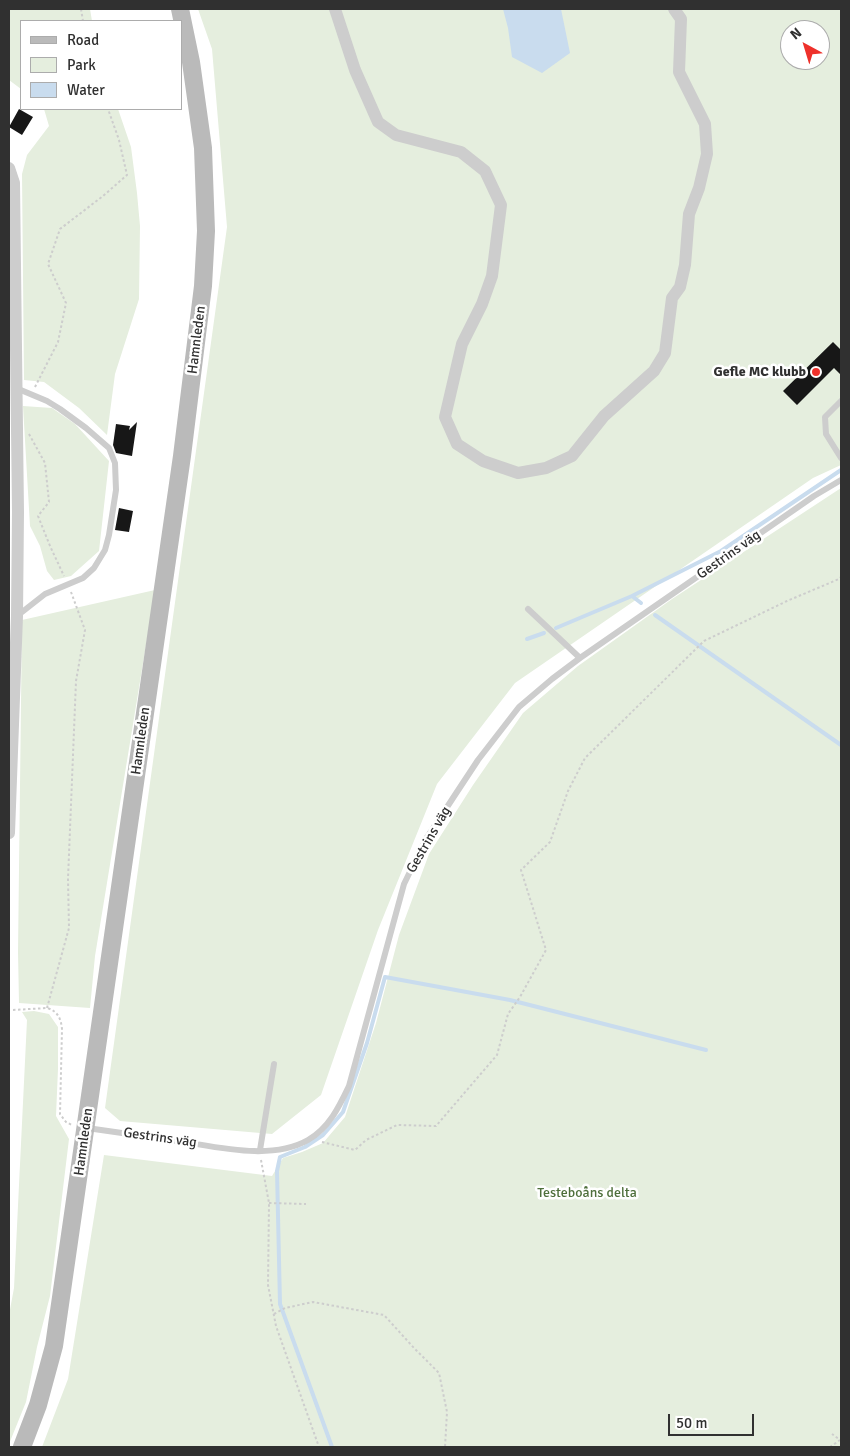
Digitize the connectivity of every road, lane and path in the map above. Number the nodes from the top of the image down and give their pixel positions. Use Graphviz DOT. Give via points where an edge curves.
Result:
graph roads {
  1 [pos="334,9"];
  2 [pos="674,9"];
  3 [pos="182,20"];
  4 [pos="108,110"];
  5 [pos="9,168"];
  6 [pos="12,259"];
  7 [pos="16,388"];
  8 [pos="32,395"];
  9 [pos="841,401"];
  10 [pos="28,431"];
  11 [pos="841,458"];
  12 [pos="841,480"];
  13 [pos="14,512"];
  14 [pos="841,577"];
  15 [pos="68,584"];
  16 [pos="528,609"];
  17 [pos="17,616"];
  18 [pos="580,658"];
  19 [pos="9,795"];
  20 [pos="9,833"];
  21 [pos="48,1008"];
  22 [pos="13,1010"];
  23 [pos="274,1064"];
  24 [pos="86,1128"];
  25 [pos="316,1141"];
  26 [pos="260,1150"];
  27 [pos="269,1203"];
  28 [pos="306,1204"];
  29 [pos="274,1314"];
  30 [pos="832,1434"];
  31 [pos="22,1447"];
  32 [pos="319,1447"];
  33 [pos="445,1447"];
  34 [pos="830,1447"];
  1 -- 2 [label="street" via="355,70 378,122 396,135 461,152 485,171 501,205 492,276 462,344 445,417 457,444 483,461 518,473 546,468 572,456 604,416 654,371 665,353 672,298 680,286 685,266 689,214 707,154 705,124 679,72 681,19"];
  3 -- 24 [label="main road, Hamnleden" via="203,148 206,231 203,286"];
  4 -- 8 [label="path" via="127,175 60,228 48,264 66,303 58,342"];
  5 -- 6 [label="street" via="14,183"];
  6 -- 7 [label="street"];
  7 -- 8 [label="lane"];
  7 -- 13 [label="street"];
  8 -- 15 [label="lane" via="60,409 86,428 109,448 115,463 116,490 104,550 91,572"];
  9 -- 11 [label="lane" via="825,417 826,434"];
  10 -- 15 [label="path" via="45,464 49,502 38,516"];
  12 -- 18 [label="lane, Gestrins väg"];
  13 -- 17 [label="street"];
  14 -- 25 [label="path" via="704,641 585,758 568,791 550,842 521,870 546,950 508,1014 497,1055 436,1126 397,1125 366,1140 355,1150"];
  15 -- 17 [label="lane" via="50,591"];
  15 -- 21 [label="path" via="85,630 76,680 69,928"];
  16 -- 18 [label="lane"];
  17 -- 19 [label="street"];
  18 -- 26 [label="lane, Gestrins väg" via="519,707 478,760 426,839 404,884 349,1086 340,1106 329,1122 308,1140 283,1149"];
  19 -- 20 [label="street"];
  21 -- 22 [label="path"];
  21 -- 24 [label="path" via="57,1014 62,1029 60,1114 66,1122"];
  23 -- 26 [label="lane"];
  24 -- 26 [label="lane, Gestrins väg"];
  24 -- 31 [label="main road, Hamnleden" via="54,1346 38,1405"];
  26 -- 27 [label="path"];
  27 -- 28 [label="path"];
  27 -- 29 [label="path" via="268,1284"];
  29 -- 32 [label="path"];
  29 -- 33 [label="path" via="313,1302 384,1315 439,1373 448,1412"];
  30 -- 34 [label="path" via="840,1440"];
}
